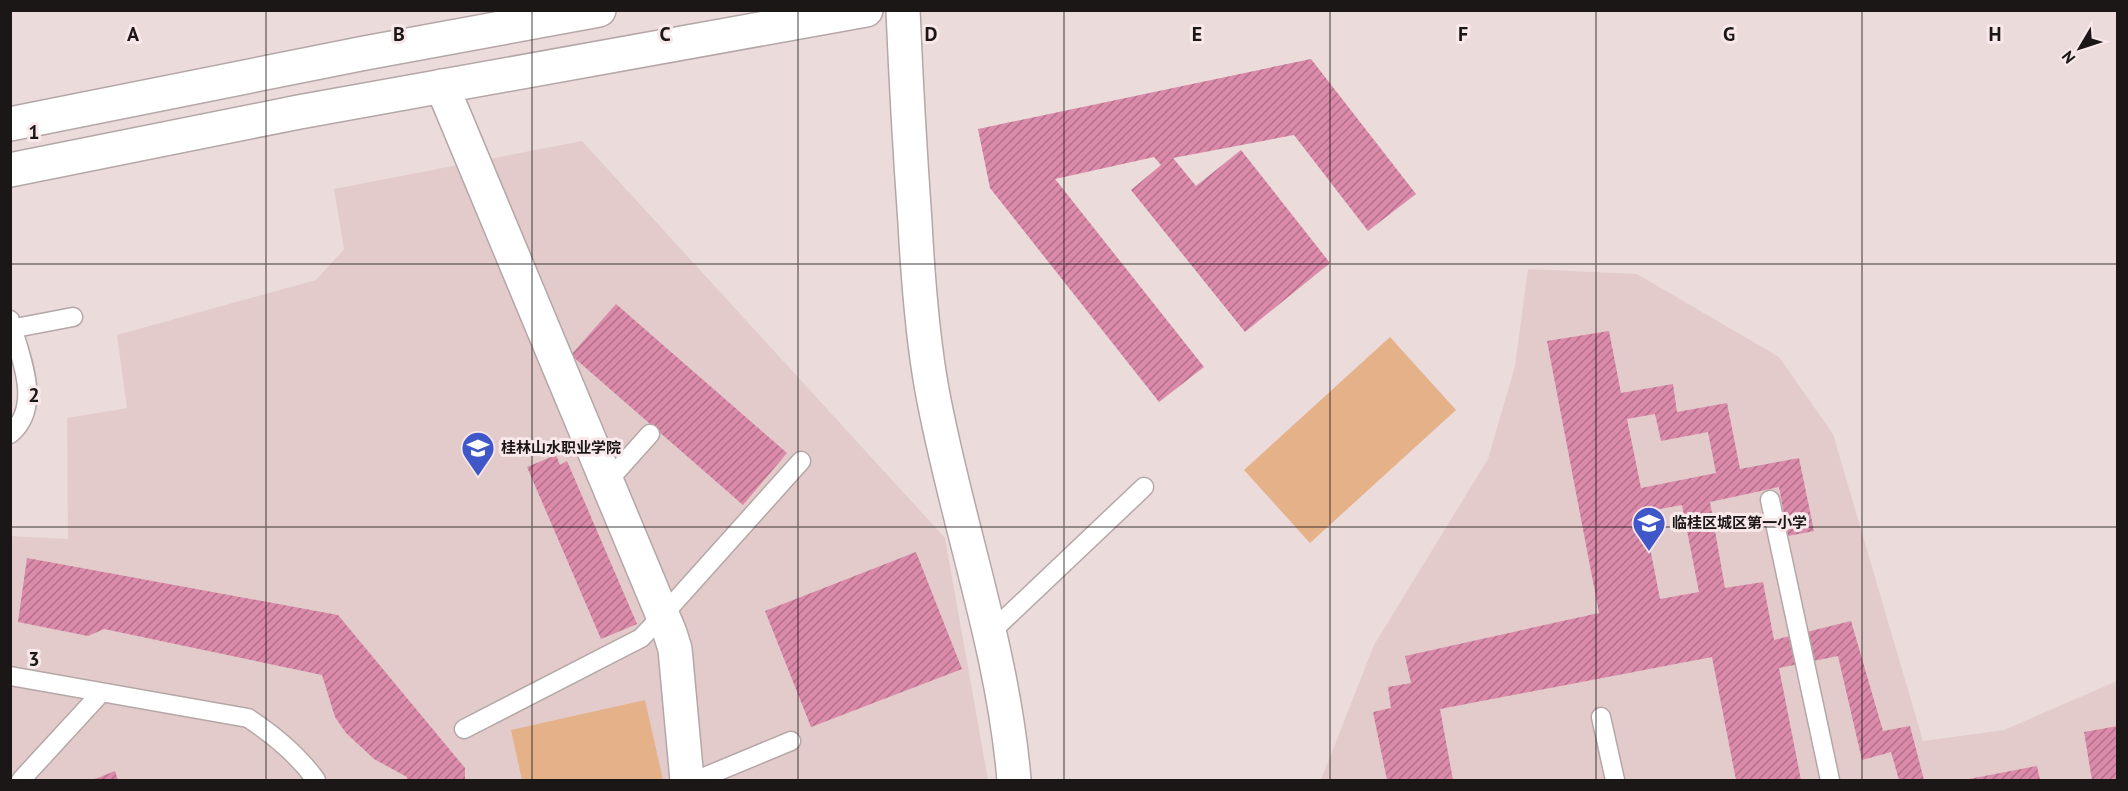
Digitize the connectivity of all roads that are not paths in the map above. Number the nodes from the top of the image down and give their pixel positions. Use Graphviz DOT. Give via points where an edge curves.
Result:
graph roads {
  1 [pos="598,10"];
  2 [pos="866,10"];
  3 [pos="903,10"];
  4 [pos="517,18"];
  5 [pos="442,86"];
  6 [pos="10,124"];
  7 [pos="10,170"];
  8 [pos="73,317"];
  9 [pos="11,326"];
  10 [pos="10,434"];
  11 [pos="650,434"];
  12 [pos="801,461"];
  13 [pos="607,482"];
  14 [pos="1144,487"];
  15 [pos="1770,500"];
  16 [pos="663,615"];
  17 [pos="990,633"];
  18 [pos="10,676"];
  19 [pos="100,693"];
  20 [pos="1601,717"];
  21 [pos="464,729"];
  22 [pos="791,741"];
  23 [pos="21,780"];
  24 [pos="316,780"];
  25 [pos="687,780"];
  26 [pos="697,780"];
  27 [pos="1014,780"];
  28 [pos="1615,780"];
  29 [pos="1830,780"];
  1 -- 4 [label="street"];
  2 -- 5 [label="street"];
  3 -- 17 [label="street" via="924,337 940,428"];
  4 -- 6 [label="street" via="365,53"];
  5 -- 7 [label="street"];
  5 -- 13 [label="street"];
  8 -- 9 [label="lane"];
  9 -- 10 [label="lane" via="27,377 27,396 24,417"];
  11 -- 13 [label="lane"];
  12 -- 16 [label="lane"];
  13 -- 16 [label="street"];
  14 -- 17 [label="lane"];
  15 -- 29 [label="lane"];
  16 -- 21 [label="lane" via="641,638"];
  16 -- 25 [label="street" via="675,649"];
  17 -- 27 [label="street"];
  18 -- 19 [label="lane"];
  19 -- 23 [label="lane"];
  19 -- 24 [label="lane" via="248,718 304,764"];
  20 -- 28 [label="lane"];
  22 -- 26 [label="lane"];
}
